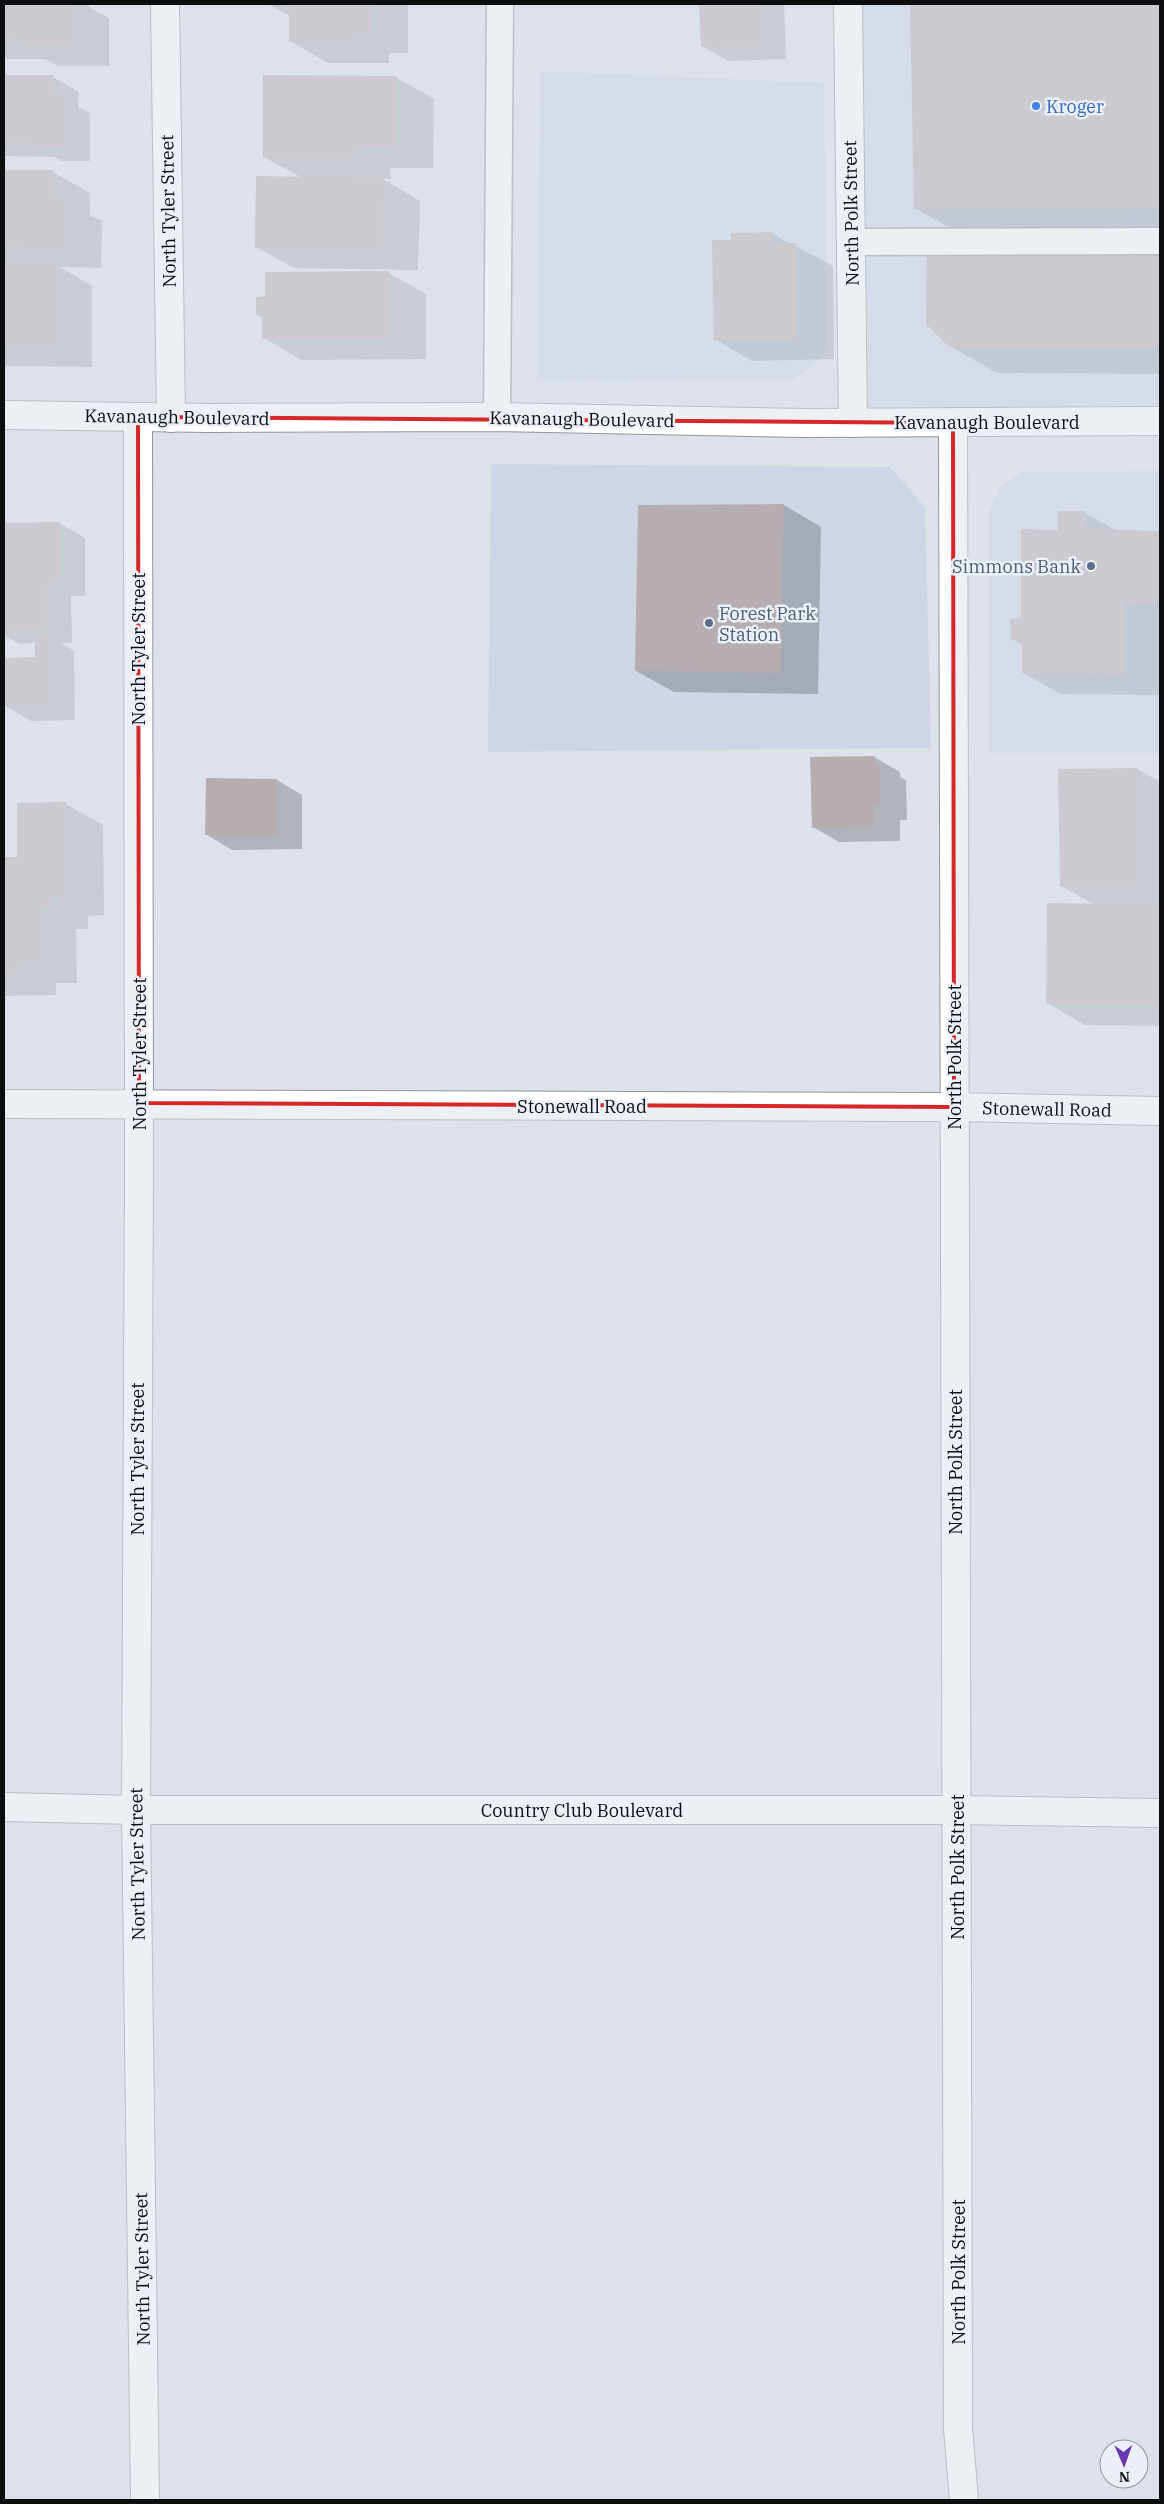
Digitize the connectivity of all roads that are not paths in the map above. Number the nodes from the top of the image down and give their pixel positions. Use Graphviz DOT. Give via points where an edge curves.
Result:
graph roads {
  1 [pos="165,4"];
  2 [pos="500,4"];
  3 [pos="848,4"];
  4 [pos="1160,241"];
  5 [pos="851,242"];
  6 [pos="4,415"];
  7 [pos="138,417"];
  8 [pos="496,417"];
  9 [pos="171,418"];
  10 [pos="1160,421"];
  11 [pos="853,423"];
  12 [pos="953,423"];
  13 [pos="139,1103"];
  14 [pos="4,1104"];
  15 [pos="954,1107"];
  16 [pos="1160,1111"];
  17 [pos="4,1807"];
  18 [pos="136,1810"];
  19 [pos="956,1810"];
  20 [pos="1160,1813"];
  21 [pos="146,2500"];
  22 [pos="964,2500"];
  1 -- 9 [label="street, North Tyler Street"];
  2 -- 8 [label="lane"];
  3 -- 5 [label="street, North Polk Street"];
  4 -- 5 [label="lane"];
  5 -- 11 [label="street, North Polk Street"];
  6 -- 7 [label="street, Kavanaugh Boulevard"];
  7 -- 9 [label="street, Kavanaugh Boulevard"];
  7 -- 13 [label="street, North Tyler Street"];
  8 -- 9 [label="street, Kavanaugh Boulevard"];
  8 -- 11 [label="street, Kavanaugh Boulevard"];
  10 -- 12 [label="street, Kavanaugh Boulevard"];
  11 -- 12 [label="street, Kavanaugh Boulevard"];
  12 -- 15 [label="street, North Polk Street"];
  13 -- 14 [label="street, Stonewall Road"];
  13 -- 15 [label="street, Stonewall Road"];
  13 -- 18 [label="street, North Tyler Street"];
  15 -- 16 [label="street, Stonewall Road"];
  15 -- 19 [label="street, North Polk Street"];
  17 -- 18 [label="street, Country Club Boulevard"];
  18 -- 19 [label="street, Country Club Boulevard"];
  18 -- 21 [label="street, North Tyler Street"];
  19 -- 20 [label="street, Country Club Boulevard"];
  19 -- 22 [label="street, North Polk Street" via="958,2418"];
}
